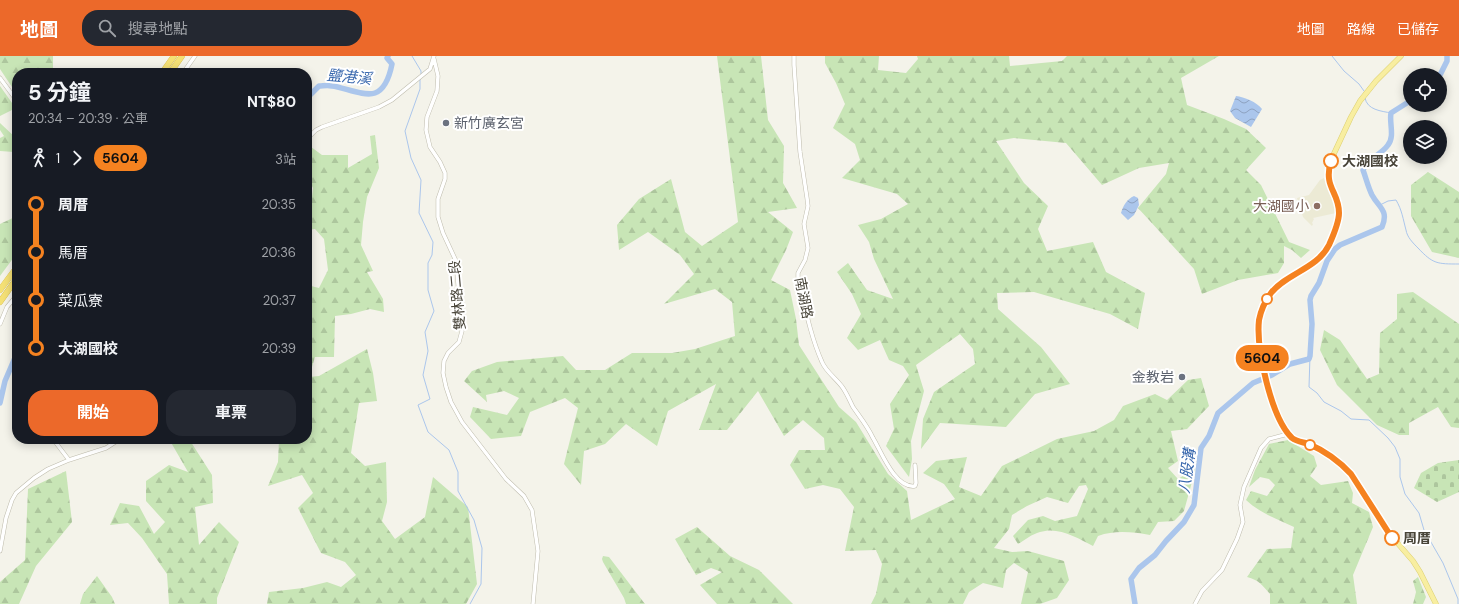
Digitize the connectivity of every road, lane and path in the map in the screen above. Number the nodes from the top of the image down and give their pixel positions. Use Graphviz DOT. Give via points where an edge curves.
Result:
graph roads {
  1 [pos="174,56"];
  2 [pos="182,56"];
  3 [pos="195,56"];
  4 [pos="794,56"];
  5 [pos="1401,56"];
  6 [pos="434,57"];
  7 [pos="166,68"];
  8 [pos="174,68"];
  9 [pos="187,68"];
  10 [pos="0,78"];
  11 [pos="12,94"];
  12 [pos="312,134"];
  13 [pos="12,274"];
  14 [pos="12,285"];
  15 [pos="0,290"];
  16 [pos="12,301"];
  17 [pos="0,302"];
  18 [pos="0,324"];
  19 [pos="1288,434"];
  20 [pos="57,444"];
  21 [pos="112,444"];
  22 [pos="69,460"];
  23 [pos="915,465"];
  24 [pos="1,540"];
  25 [pos="0,551"];
  26 [pos="533,604"];
  27 [pos="1195,604"];
  28 [pos="1436,604"];
  1 -- 7 [label="highway"];
  2 -- 8 [label="highway"];
  3 -- 9 [label="street"];
  4 -- 23 [label="street, 南湖路" via="800,152 808,198 804,224 808,248 798,277 811,334 822,364 844,389 888,467 906,484 915,486"];
  5 -- 19 [label="main road" via="1360,101 1331,160 1328,180 1339,215 1329,244 1319,258 1272,292 1259,320 1266,382 1270,397"];
  6 -- 12 [label="street" via="430,69 385,104 322,127"];
  6 -- 26 [label="street, 雙林路二段" via="438,91 427,117 426,130 430,147 445,174 438,199 438,217 456,261 462,331 459,342 445,357 443,373 450,400 462,422 506,479 524,496 532,510 538,551"];
  10 -- 11 [label="street"];
  13 -- 15 [label="highway"];
  14 -- 17 [label="highway"];
  16 -- 18 [label="street"];
  19 -- 27 [label="street" via="1269,439 1261,448 1244,487 1240,505 1243,522 1237,539 1220,572 1202,591"];
  19 -- 28 [label="main road" via="1295,440 1326,453 1351,474 1387,531 1413,561"];
  20 -- 22 [label="street"];
  21 -- 22 [label="street"];
  22 -- 24 [label="street" via="41,473 16,493"];
  24 -- 25 [label="street"];
}
